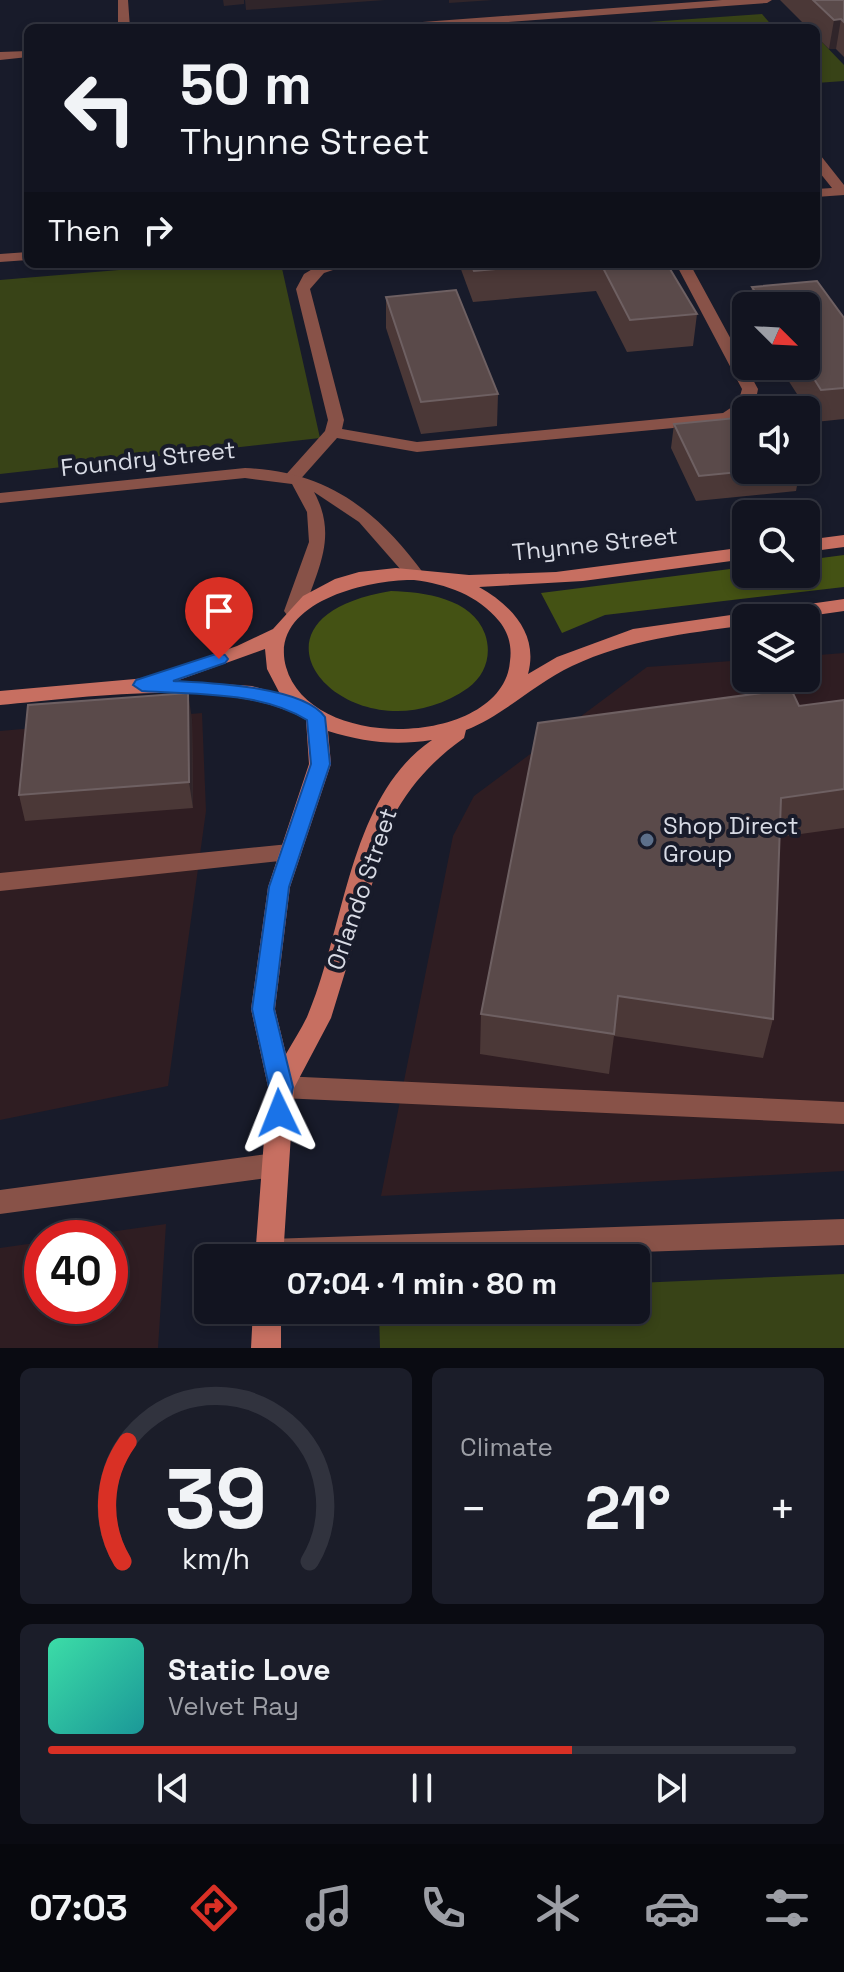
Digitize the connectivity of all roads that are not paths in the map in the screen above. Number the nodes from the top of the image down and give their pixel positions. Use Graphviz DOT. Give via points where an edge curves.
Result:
graph roads {
  1 [pos="123,0"];
  2 [pos="767,0"];
  3 [pos="124,24"];
  4 [pos="437,24"];
  5 [pos="24,54"];
  6 [pos="0,56"];
  7 [pos="820,164"];
  8 [pos="820,193"];
  9 [pos="24,256"];
  10 [pos="0,258"];
  11 [pos="325,268"];
  12 [pos="685,268"];
  13 [pos="333,432"];
  14 [pos="296,481"];
  15 [pos="0,498"];
  16 [pos="844,541"];
  17 [pos="820,544"];
  18 [pos="732,555"];
  19 [pos="415,574"];
  20 [pos="449,580"];
  21 [pos="844,605"];
  22 [pos="820,608"];
  23 [pos="294,611"];
  24 [pos="732,620"];
  25 [pos="278,634"];
  26 [pos="142,685"];
  27 [pos="507,695"];
  28 [pos="0,698"];
  29 [pos="308,712"];
  30 [pos="478,718"];
  31 [pos="289,852"];
  32 [pos="0,882"];
  33 [pos="281,1087"];
  34 [pos="844,1113"];
  35 [pos="275,1165"];
  36 [pos="0,1202"];
  37 [pos="844,1232"];
  38 [pos="271,1244"];
  39 [pos="545,1244"];
  40 [pos="267,1324"];
  41 [pos="266,1348"];
  1 -- 3 [label="street"];
  2 -- 4 [label="street"];
  5 -- 6 [label="street"];
  7 -- 8 [label="street" via="842,191"];
  9 -- 10 [label="street"];
  11 -- 13 [label="street" via="307,277 303,289 336,420"];
  12 -- 13 [label="street" via="750,389 741,411 727,418 417,447"];
  13 -- 14 [label="street"];
  14 -- 15 [label="street, Foundry Street" via="245,473"];
  14 -- 19 [label="street, Foundry Street" via="340,496"];
  14 -- 23 [label="street" via="316,512 318,542"];
  16 -- 17 [label="street"];
  18 -- 20 [label="street, Thynne Street" via="531,579"];
  19 -- 20 [label="street, Thynne Street"];
  19 -- 23 [label="street, Thynne Street" via="348,581"];
  20 -- 27 [label="street, Thynne Street" via="482,595 507,615 520,641 521,669"];
  21 -- 22 [label="street, Thynne Street"];
  23 -- 25 [label="street, Thynne Street"];
  24 -- 27 [label="street, Thynne Street" via="633,635 564,662"];
  25 -- 26 [label="street, Thynne Street"];
  25 -- 29 [label="street" via="274,659 281,684"];
  26 -- 28 [label="street, Thynne Street"];
  26 -- 29 [label="street, Thynne Street" via="252,693"];
  27 -- 30 [label="street, Thynne Street"];
  29 -- 30 [label="street, Thynne Street" via="365,735 405,737 444,731"];
  29 -- 31 [label="street, Orlando Street" via="320,764"];
  30 -- 33 [label="street, Orlando Street" via="431,751 397,789 381,819 319,1018"];
  31 -- 32 [label="street"];
  31 -- 33 [label="street, Orlando Street" via="279,887 263,1009"];
  33 -- 34 [label="street"];
  33 -- 35 [label="street, Orlando Street"];
  35 -- 36 [label="street"];
  35 -- 38 [label="street, Orlando Street"];
  37 -- 39 [label="street"];
  40 -- 41 [label="street"];
}
